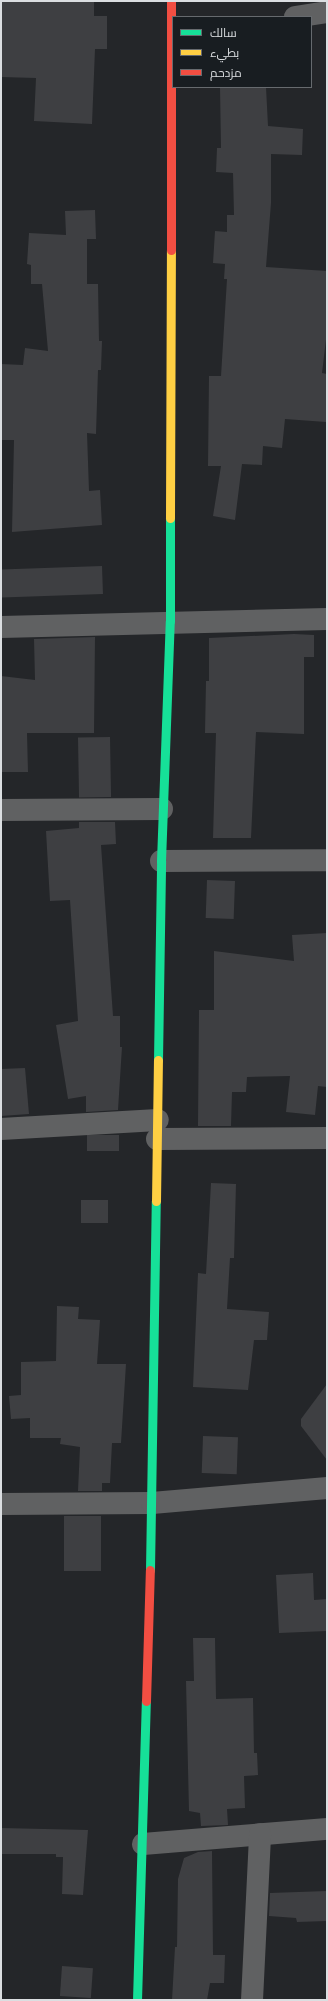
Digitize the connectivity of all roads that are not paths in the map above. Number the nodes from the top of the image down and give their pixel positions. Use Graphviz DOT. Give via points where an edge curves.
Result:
graph roads {
  1 [pos="171,1"];
  2 [pos="327,12"];
  3 [pos="301,16"];
  4 [pos="172,36"];
  5 [pos="327,618"];
  6 [pos="170,621"];
  7 [pos="1,627"];
  8 [pos="162,809"];
  9 [pos="1,810"];
  10 [pos="327,860"];
  11 [pos="161,861"];
  12 [pos="157,1129"];
  13 [pos="1,1130"];
  14 [pos="327,1138"];
  15 [pos="327,1488"];
  16 [pos="152,1503"];
  17 [pos="1,1504"];
  18 [pos="327,1829"];
  19 [pos="260,1834"];
  20 [pos="143,1844"];
  21 [pos="137,2000"];
  22 [pos="252,2000"];
  1 -- 4 [label="street"];
  2 -- 3 [label="street"];
  4 -- 6 [label="street"];
  5 -- 6 [label="street"];
  6 -- 7 [label="street"];
  6 -- 8 [label="street"];
  8 -- 9 [label="street"];
  8 -- 11 [label="street"];
  10 -- 11 [label="street"];
  11 -- 12 [label="street"];
  12 -- 13 [label="street"];
  12 -- 14 [label="street"];
  12 -- 16 [label="street"];
  15 -- 16 [label="street"];
  16 -- 17 [label="street"];
  16 -- 20 [label="street"];
  18 -- 19 [label="street"];
  19 -- 20 [label="street"];
  19 -- 22 [label="street"];
  20 -- 21 [label="street"];
}
